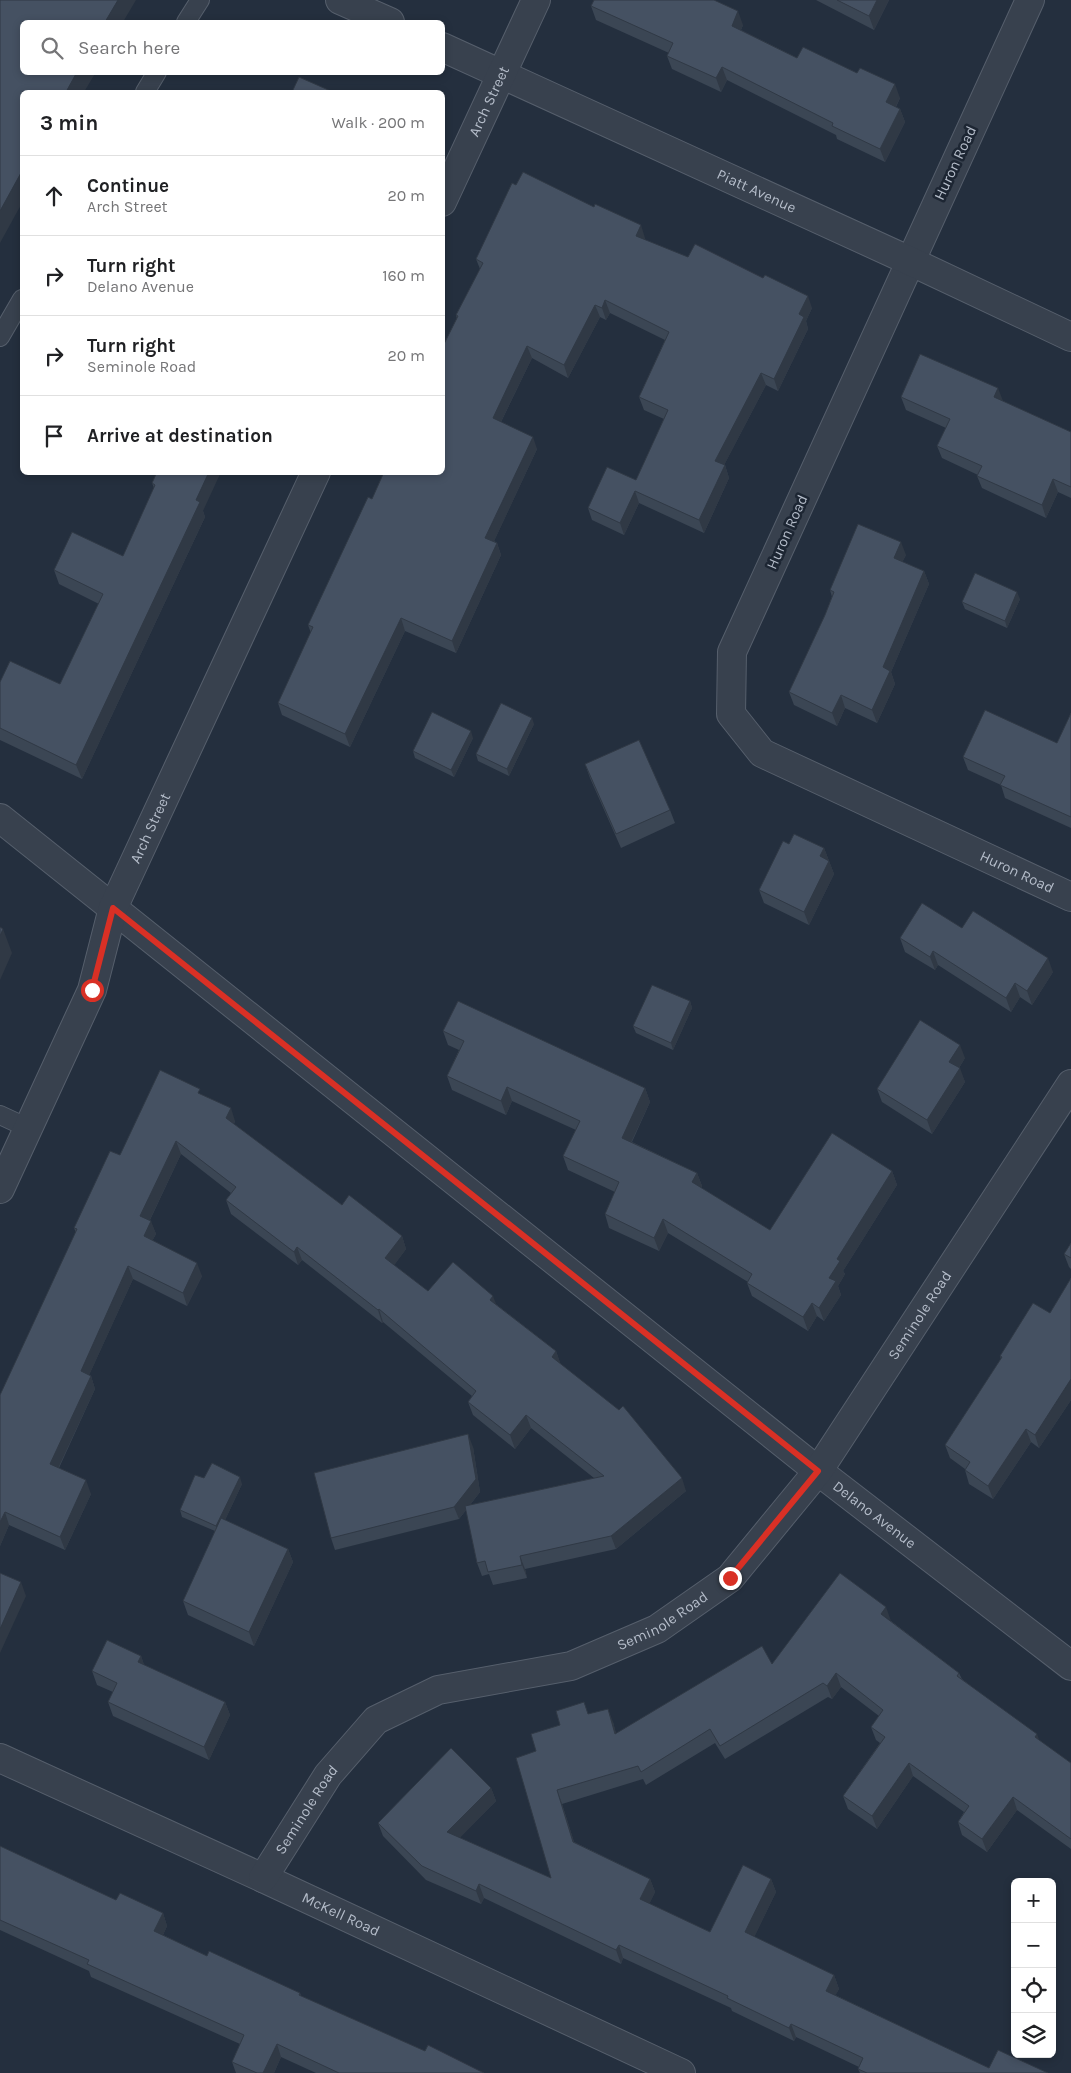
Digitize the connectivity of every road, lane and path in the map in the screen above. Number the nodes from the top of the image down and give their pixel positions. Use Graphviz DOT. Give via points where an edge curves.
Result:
graph roads {
  1 [pos="200,0"];
  2 [pos="340,0"];
  3 [pos="536,0"];
  4 [pos="1030,0"];
  5 [pos="187,20"];
  6 [pos="385,20"];
  7 [pos="445,48"];
  8 [pos="502,74"];
  9 [pos="155,75"];
  10 [pos="146,90"];
  11 [pos="445,196"];
  12 [pos="910,261"];
  13 [pos="20,303"];
  14 [pos="1071,337"];
  15 [pos="0,338"];
  16 [pos="315,475"];
  17 [pos="0,818"];
  18 [pos="1071,897"];
  19 [pos="113,908"];
  20 [pos="1071,1084"];
  21 [pos="0,1115"];
  22 [pos="28,1128"];
  23 [pos="0,1189"];
  24 [pos="818,1471"];
  25 [pos="1071,1666"];
  26 [pos="0,1758"];
  27 [pos="263,1878"];
  28 [pos="681,2073"];
  1 -- 5 [label="lane"];
  2 -- 6 [label="street"];
  3 -- 8 [label="street, Arch Street"];
  4 -- 12 [label="street, Huron Road"];
  7 -- 8 [label="street, Piatt Avenue"];
  8 -- 11 [label="street, Arch Street"];
  8 -- 12 [label="street, Piatt Avenue"];
  9 -- 10 [label="lane"];
  12 -- 14 [label="street, Piatt Avenue"];
  12 -- 18 [label="street, Huron Road" via="732,652 731,714 762,753"];
  13 -- 15 [label="lane"];
  16 -- 19 [label="street, Arch Street"];
  17 -- 19 [label="street, Delano Avenue"];
  19 -- 22 [label="street, Arch Street" via="92,990"];
  19 -- 24 [label="street, Delano Avenue"];
  20 -- 24 [label="street, Seminole Road"];
  21 -- 22 [label="lane"];
  22 -- 23 [label="street, Arch Street"];
  24 -- 25 [label="street, Delano Avenue"];
  24 -- 27 [label="street, Seminole Road" via="730,1578 657,1629 571,1666 438,1690 376,1720 328,1776"];
  26 -- 27 [label="street, McKell Road"];
  27 -- 28 [label="street, McKell Road"];
}
